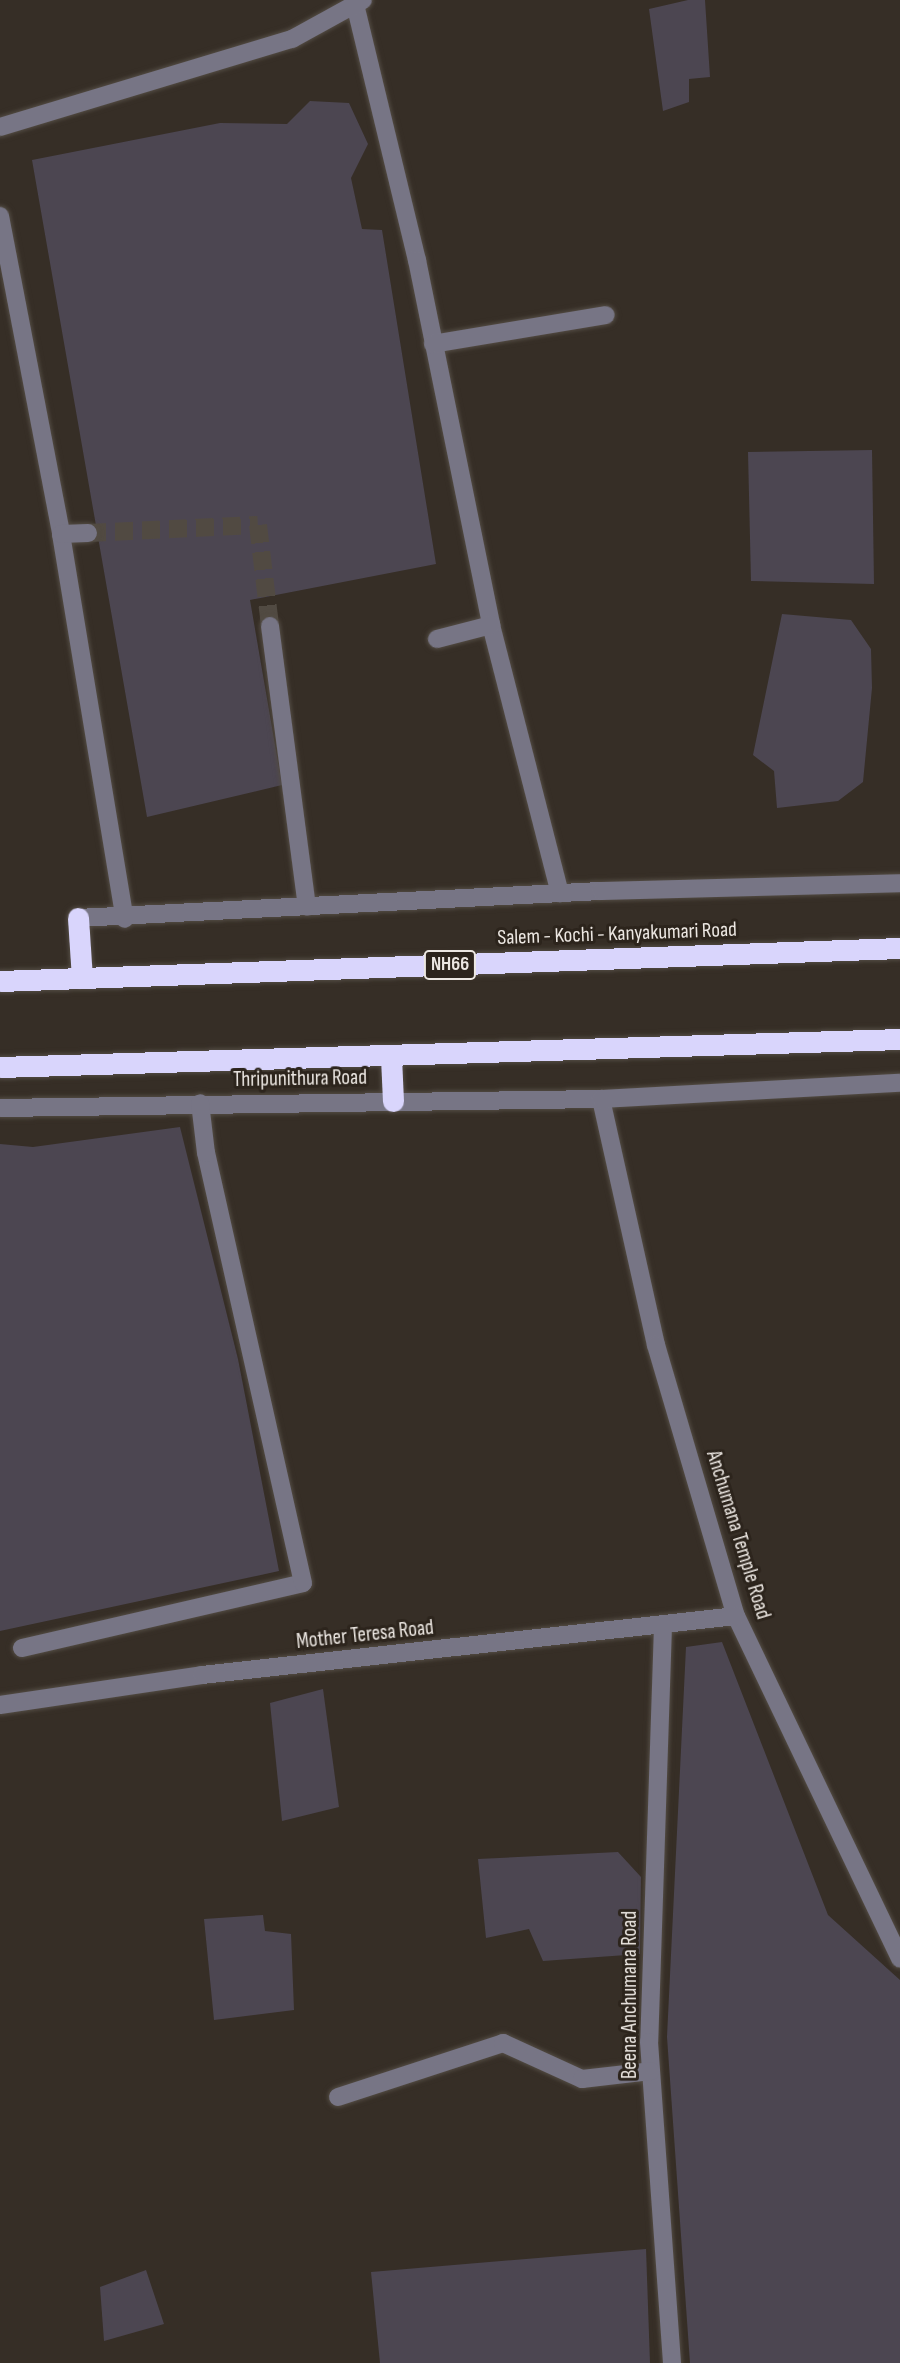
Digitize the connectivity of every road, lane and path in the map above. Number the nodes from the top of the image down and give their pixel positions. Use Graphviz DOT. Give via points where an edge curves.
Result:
graph roads {
  1 [pos="357,1"];
  2 [pos="0,127"];
  3 [pos="0,216"];
  4 [pos="606,315"];
  5 [pos="433,344"];
  6 [pos="88,533"];
  7 [pos="61,534"];
  8 [pos="491,625"];
  9 [pos="270,626"];
  10 [pos="437,639"];
  11 [pos="900,883"];
  12 [pos="560,893"];
  13 [pos="307,906"];
  14 [pos="78,918"];
  15 [pos="125,919"];
  16 [pos="900,948"];
  17 [pos="82,978"];
  18 [pos="0,981"];
  19 [pos="900,1039"];
  20 [pos="391,1057"];
  21 [pos="0,1068"];
  22 [pos="900,1083"];
  23 [pos="601,1099"];
  24 [pos="393,1101"];
  25 [pos="200,1103"];
  26 [pos="0,1108"];
  27 [pos="736,1616"];
  28 [pos="663,1626"];
  29 [pos="22,1648"];
  30 [pos="0,1705"];
  31 [pos="900,1959"];
  32 [pos="650,2071"];
  33 [pos="338,2097"];
  34 [pos="672,2363"];
  1 -- 2 [label="street" via="292,39"];
  1 -- 5 [label="street"];
  3 -- 7 [label="street"];
  4 -- 5 [label="street"];
  5 -- 8 [label="street"];
  6 -- 7 [label="street"];
  7 -- 15 [label="street"];
  8 -- 10 [label="street"];
  8 -- 12 [label="street"];
  9 -- 13 [label="street"];
  11 -- 12 [label="street"];
  12 -- 13 [label="street"];
  13 -- 15 [label="street"];
  14 -- 15 [label="street"];
  14 -- 17 [label="highway"];
  16 -- 17 [label="highway, Salem - Kochi - Kanyakumari Road / NH66"];
  17 -- 18 [label="highway, Salem - Kochi - Kanyakumari Road / NH66"];
  19 -- 20 [label="highway"];
  20 -- 21 [label="highway"];
  20 -- 24 [label="highway"];
  22 -- 23 [label="street, Thripunithura Road"];
  23 -- 24 [label="street, Thripunithura Road"];
  23 -- 27 [label="street, Anchumana Temple Road" via="656,1345"];
  24 -- 25 [label="street, Thripunithura Road"];
  25 -- 26 [label="street, Thripunithura Road"];
  25 -- 29 [label="street" via="206,1153 303,1583"];
  27 -- 28 [label="street, Mother Teresa Road"];
  27 -- 31 [label="street, Anchumana Temple Road"];
  28 -- 30 [label="street, Mother Teresa Road" via="202,1675"];
  28 -- 32 [label="street, Beena Anchumana Road"];
  32 -- 33 [label="street" via="582,2079 503,2043"];
  32 -- 34 [label="street, Beena Anchumana Road"];
}
